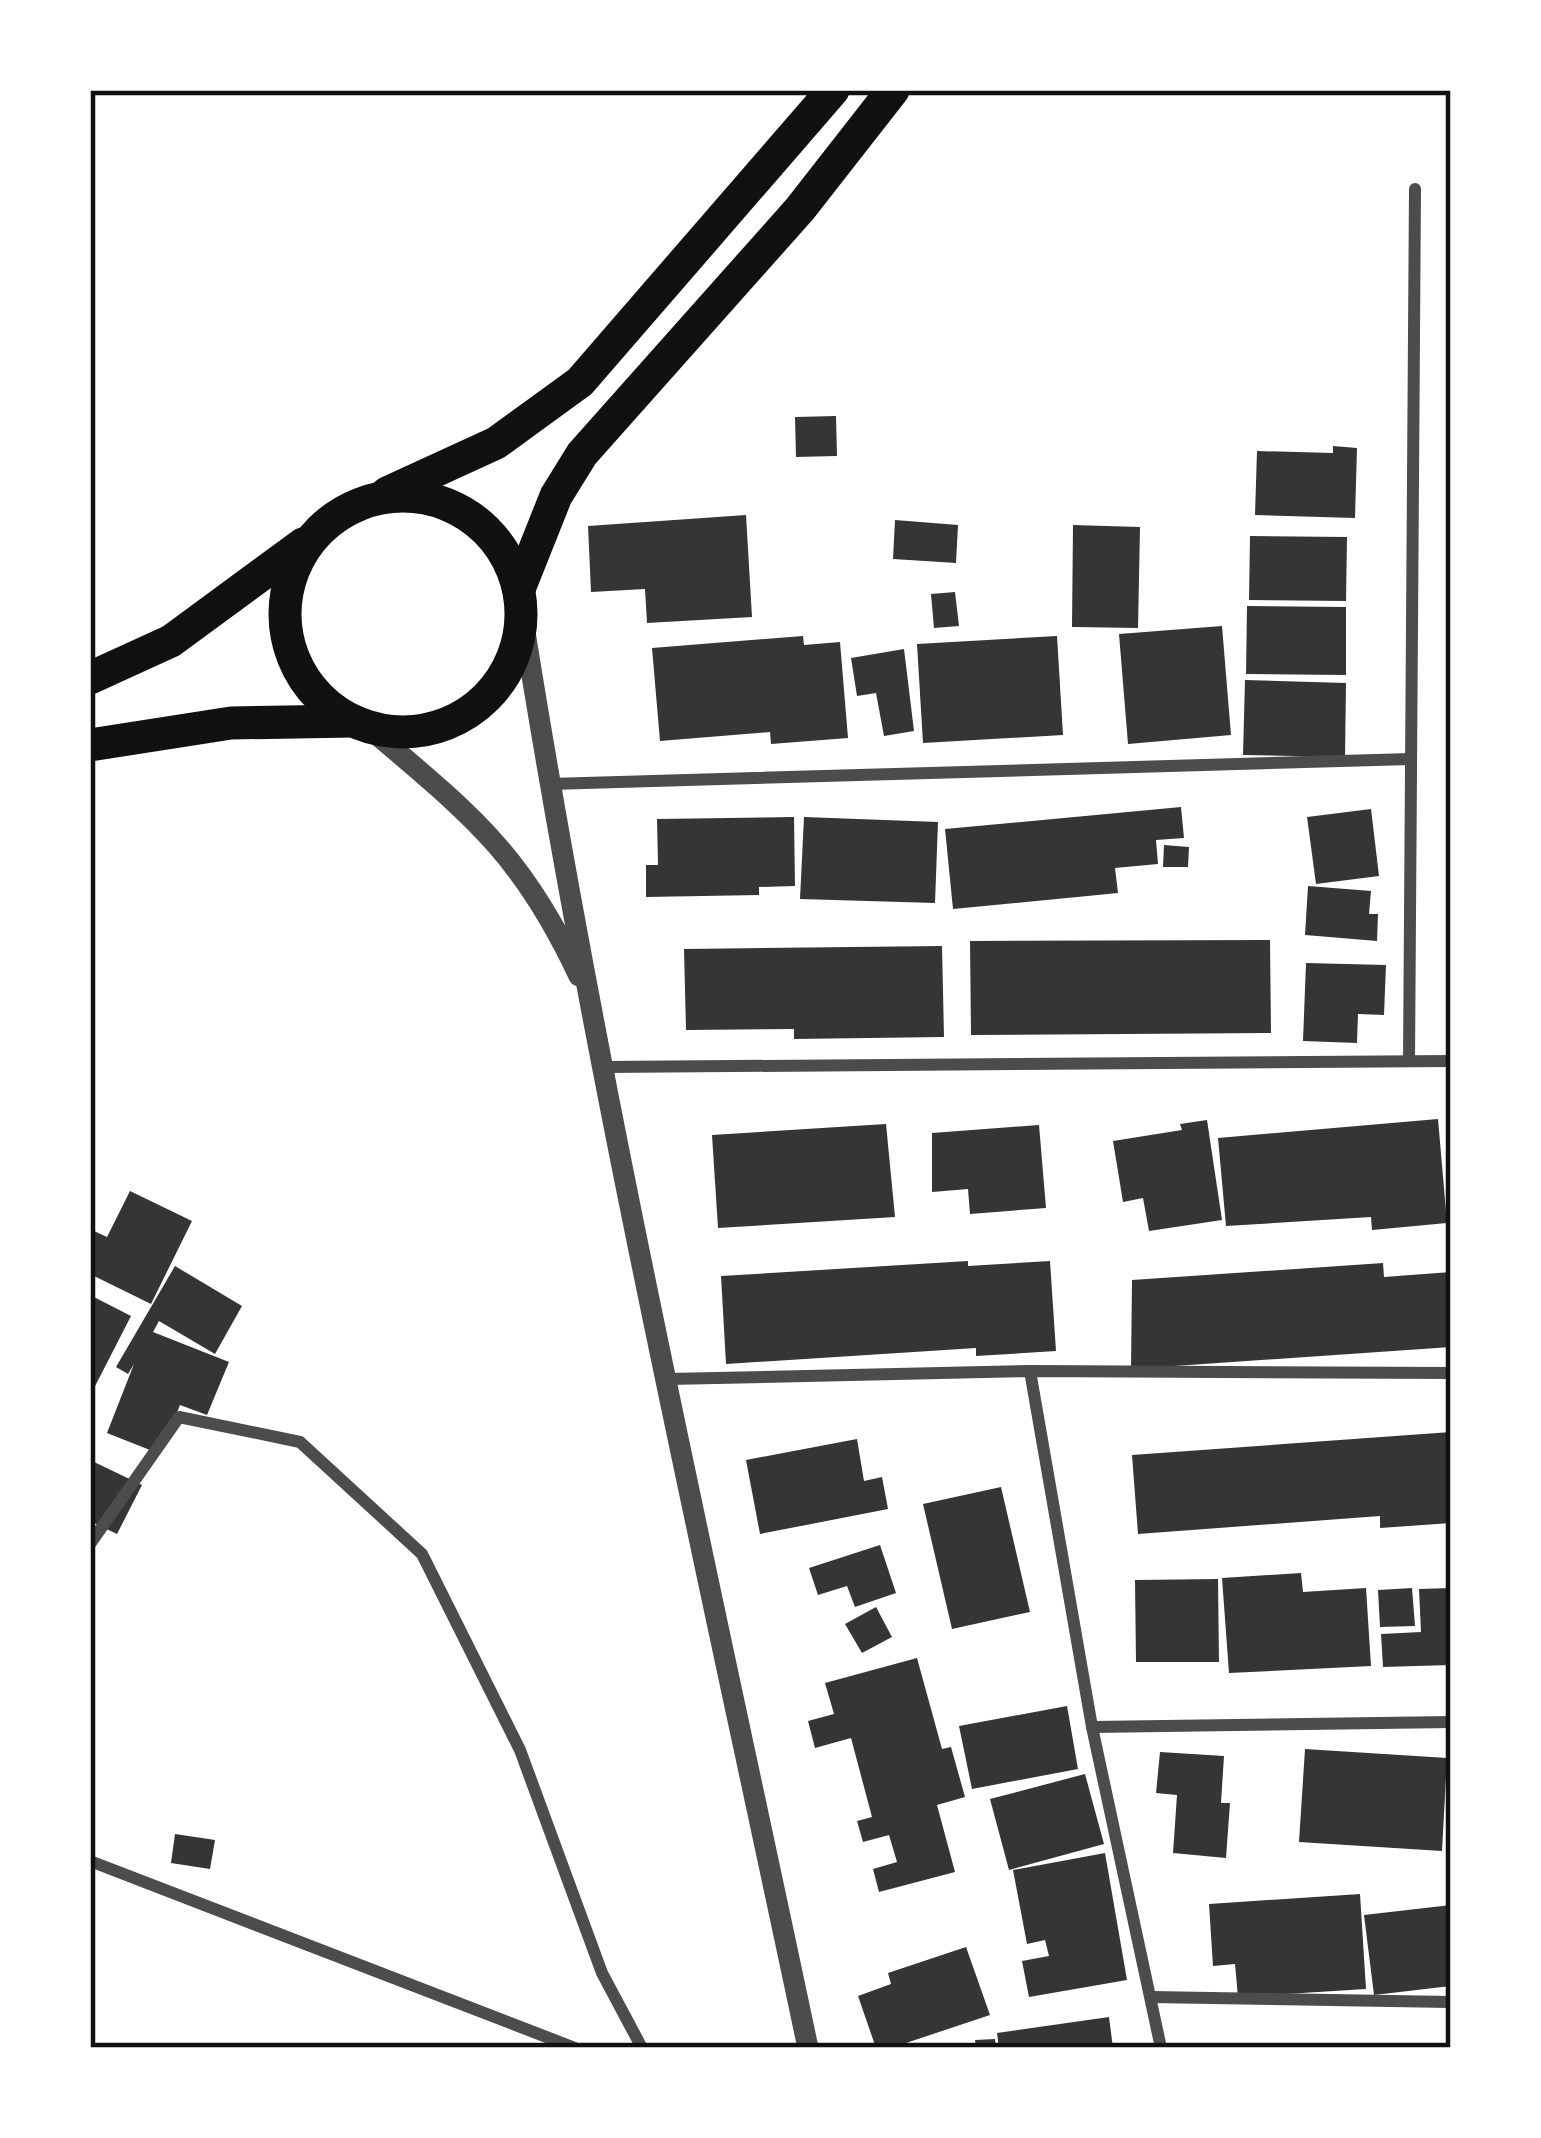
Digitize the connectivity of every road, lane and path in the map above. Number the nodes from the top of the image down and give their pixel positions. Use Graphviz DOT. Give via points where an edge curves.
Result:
graph roads {
  1 [pos="833,90"];
  2 [pos="893,90"];
  3 [pos="1414,189"];
  4 [pos="376,498"];
  5 [pos="314,536"];
  6 [pos="520,598"];
  7 [pos="90,678"];
  8 [pos="361,725"];
  9 [pos="90,745"];
  10 [pos="1412,759"];
  11 [pos="549,784"];
  12 [pos="594,1009"];
  13 [pos="1409,1061"];
  14 [pos="1451,1061"];
  15 [pos="605,1067"];
  16 [pos="1030,1371"];
  17 [pos="1451,1373"];
  18 [pos="668,1379"];
  19 [pos="90,1544"];
  20 [pos="1451,1721"];
  21 [pos="1092,1727"];
  22 [pos="90,1861"];
  23 [pos="1151,1996"];
  24 [pos="1451,2002"];
  25 [pos="575,2048"];
  26 [pos="642,2048"];
  27 [pos="808,2048"];
  28 [pos="1161,2048"];
  1 -- 4 [label="highway" via="580,382 496,443"];
  2 -- 6 [label="highway" via="800,209 582,454 549,511"];
  3 -- 10 [label="street"];
  4 -- 5 [label="highway"];
  4 -- 6 [label="highway" via="438,501 466,514 508,560"];
  5 -- 7 [label="highway" via="171,641"];
  5 -- 8 [label="highway" via="294,566 287,638 322,701"];
  6 -- 8 [label="highway" via="517,645 476,707 425,729"];
  6 -- 11 [label="street"];
  8 -- 9 [label="highway" via="231,723"];
  8 -- 12 [label="street" via="508,853 553,920"];
  10 -- 11 [label="street"];
  10 -- 13 [label="street"];
  11 -- 12 [label="street"];
  12 -- 15 [label="street"];
  13 -- 14 [label="street"];
  13 -- 15 [label="street"];
  15 -- 18 [label="street"];
  16 -- 17 [label="street"];
  16 -- 18 [label="street"];
  16 -- 21 [label="street"];
  18 -- 27 [label="street"];
  19 -- 26 [label="street" via="179,1417 300,1442 422,1554 520,1750 602,1973"];
  20 -- 21 [label="street"];
  21 -- 23 [label="street"];
  22 -- 25 [label="street"];
  23 -- 24 [label="street"];
  23 -- 28 [label="street"];
}
